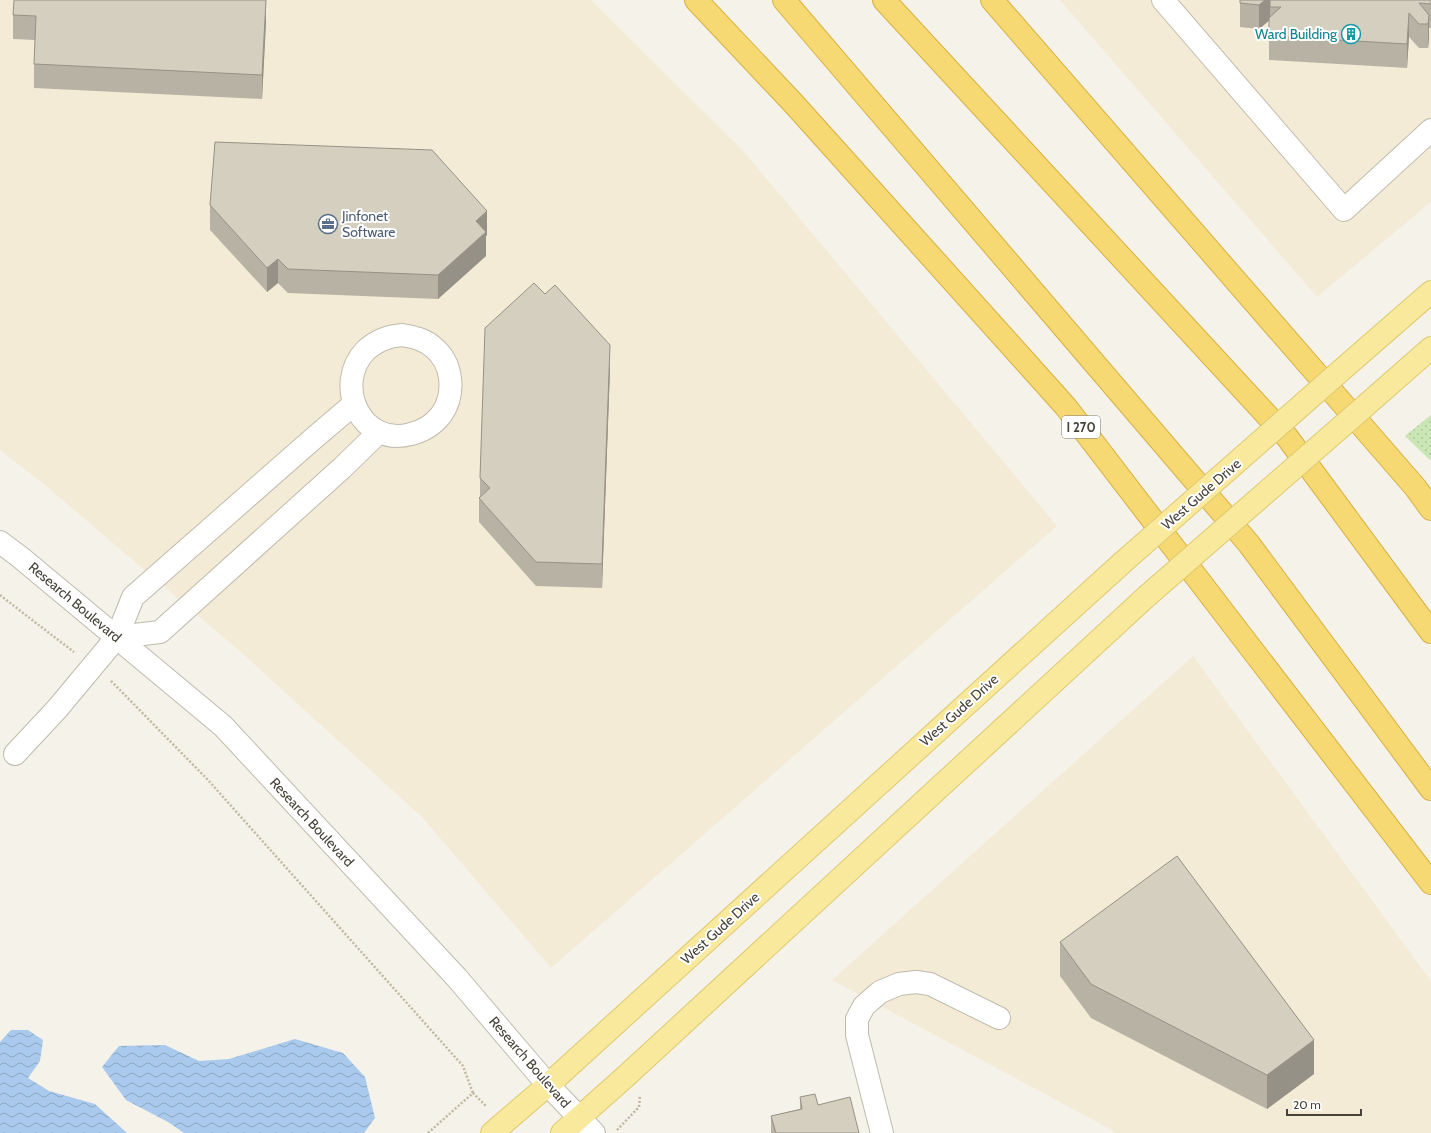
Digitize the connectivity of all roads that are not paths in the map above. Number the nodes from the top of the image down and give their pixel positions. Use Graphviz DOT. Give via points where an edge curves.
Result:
graph roads {
  1 [pos="696,0"];
  2 [pos="784,0"];
  3 [pos="884,0"];
  4 [pos="992,0"];
  5 [pos="1163,0"];
  6 [pos="1431,130"];
  7 [pos="1431,292"];
  8 [pos="1431,348"];
  9 [pos="354,404"];
  10 [pos="378,433"];
  11 [pos="1431,509"];
  12 [pos="0,542"];
  13 [pos="1431,632"];
  14 [pos="117,637"];
  15 [pos="15,754"];
  16 [pos="1431,789"];
  17 [pos="1431,883"];
  18 [pos="999,1018"];
  19 [pos="548,1085"];
  20 [pos="587,1126"];
  21 [pos="498,1128"];
  22 [pos="562,1133"];
  23 [pos="882,1133"];
  1 -- 17 [label="highway, I 270" via="794,104 1066,407"];
  2 -- 16 [label="highway" via="1249,544"];
  3 -- 13 [label="highway" via="1287,437"];
  4 -- 11 [label="highway"];
  5 -- 6 [label="street" via="1344,210"];
  7 -- 19 [label="main road, West Gude Drive, bridge" via="1122,563"];
  8 -- 20 [label="main road, bridge" via="1148,596"];
  9 -- 10 [label="street" via="361,417"];
  9 -- 10 [label="street" via="350,387 352,371 371,345 386,338 402,335 418,338 433,347 444,359 450,375 451,392 446,408 436,422 422,431 406,436"];
  9 -- 14 [label="street" via="133,597"];
  10 -- 14 [label="street" via="160,632"];
  12 -- 14 [label="street, Research Boulevard"];
  14 -- 15 [label="street" via="57,709"];
  14 -- 19 [label="street, Research Boulevard" via="223,726 457,978"];
  18 -- 23 [label="street" via="930,984 916,982 899,984 880,992 864,1006 857,1019 857,1036"];
  19 -- 20 [label="street, Research Boulevard"];
  19 -- 21 [label="main road, West Gude Drive"];
  20 -- 22 [label="main road"];
}
